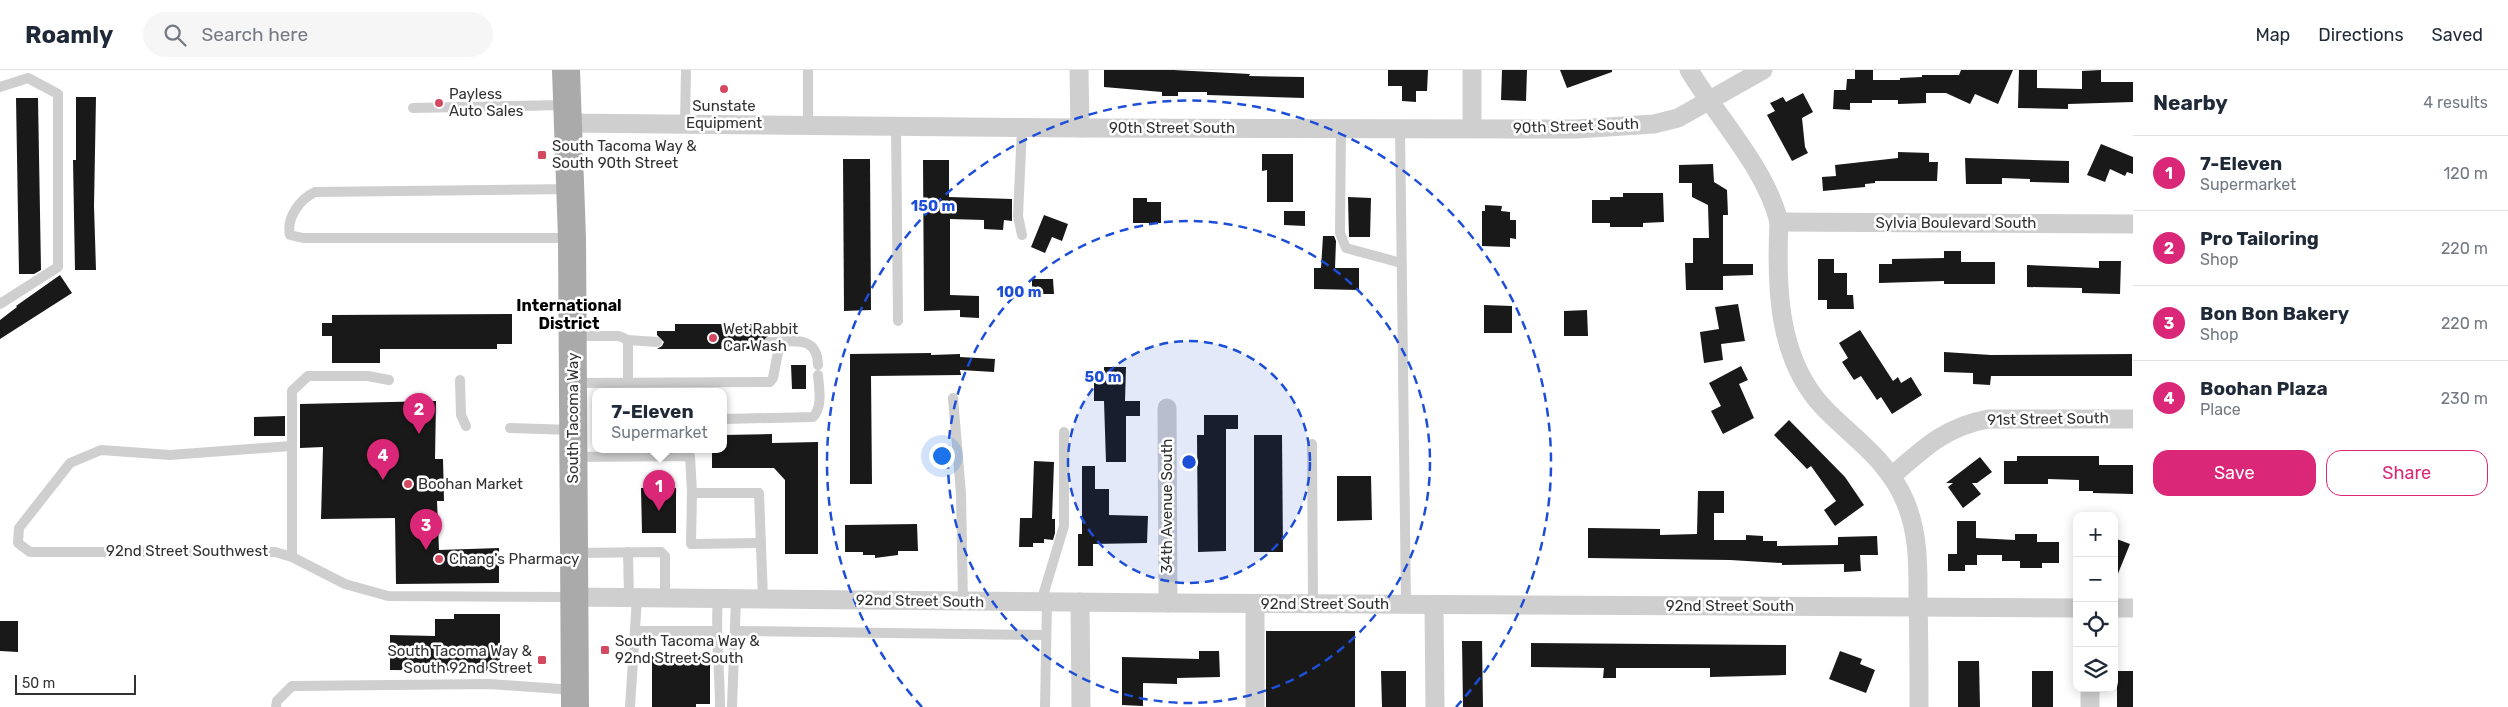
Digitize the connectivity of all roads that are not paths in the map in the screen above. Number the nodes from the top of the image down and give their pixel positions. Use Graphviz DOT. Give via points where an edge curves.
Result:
graph roads {
  1 [pos="566,70"];
  2 [pos="686,70"];
  3 [pos="808,70"];
  4 [pos="1079,70"];
  5 [pos="1472,70"];
  6 [pos="1688,70"];
  7 [pos="1764,70"];
  8 [pos="28,74"];
  9 [pos="0,87"];
  10 [pos="1708,102"];
  11 [pos="412,108"];
  12 [pos="566,114"];
  13 [pos="686,124"];
  14 [pos="808,125"];
  15 [pos="896,126"];
  16 [pos="1022,127"];
  17 [pos="1400,127"];
  18 [pos="1472,127"];
  19 [pos="1080,128"];
  20 [pos="1341,128"];
  21 [pos="570,189"];
  22 [pos="1779,222"];
  23 [pos="2133,224"];
  24 [pos="1022,235"];
  25 [pos="572,238"];
  26 [pos="1401,263"];
  27 [pos="0,304"];
  28 [pos="898,321"];
  29 [pos="572,336"];
  30 [pos="628,340"];
  31 [pos="658,342"];
  32 [pos="769,342"];
  33 [pos="780,342"];
  34 [pos="389,380"];
  35 [pos="460,380"];
  36 [pos="572,383"];
  37 [pos="623,386"];
  38 [pos="953,398"];
  39 [pos="1167,408"];
  40 [pos="727,418"];
  41 [pos="2133,419"];
  42 [pos="466,426"];
  43 [pos="510,428"];
  44 [pos="572,430"];
  45 [pos="1064,432"];
  46 [pos="1312,444"];
  47 [pos="291,446"];
  48 [pos="573,457"];
  49 [pos="1892,476"];
  50 [pos="692,493"];
  51 [pos="761,543"];
  52 [pos="628,552"];
  53 [pos="575,553"];
  54 [pos="292,556"];
  55 [pos="574,597"];
  56 [pos="633,598"];
  57 [pos="666,598"];
  58 [pos="727,598"];
  59 [pos="763,599"];
  60 [pos="963,601"];
  61 [pos="1044,602"];
  62 [pos="1080,602"];
  63 [pos="1168,604"];
  64 [pos="1255,604"];
  65 [pos="1313,604"];
  66 [pos="1406,604"];
  67 [pos="1434,604"];
  68 [pos="1918,608"];
  69 [pos="2073,608"];
  70 [pos="2118,608"];
  71 [pos="2133,608"];
  72 [pos="635,631"];
  73 [pos="716,631"];
  74 [pos="736,631"];
  75 [pos="1046,635"];
  76 [pos="2090,692"];
  77 [pos="575,699"];
  78 [pos="276,707"];
  79 [pos="630,707"];
  80 [pos="720,707"];
  81 [pos="732,707"];
  82 [pos="1045,707"];
  83 [pos="1081,707"];
  84 [pos="1255,707"];
  85 [pos="1435,707"];
  86 [pos="1919,707"];
  87 [pos="2090,707"];
  1 -- 12 [label="main road, South Tacoma Way"];
  2 -- 13 [label="lane"];
  3 -- 14 [label="lane"];
  4 -- 19 [label="street"];
  5 -- 18 [label="street"];
  6 -- 10 [label="street"];
  7 -- 10 [label="street, 90th Street South"];
  8 -- 9 [label="lane"];
  8 -- 27 [label="lane" via="58,94 58,267"];
  10 -- 18 [label="street, 90th Street South" via="1678,118 1654,124 1577,129"];
  10 -- 22 [label="street" via="1760,178"];
  11 -- 12 [label="lane"];
  12 -- 13 [label="street, 90th Street South"];
  12 -- 21 [label="main road, South Tacoma Way"];
  13 -- 14 [label="street, 90th Street South"];
  14 -- 15 [label="street, 90th Street South"];
  15 -- 16 [label="street, 90th Street South"];
  15 -- 28 [label="lane"];
  16 -- 19 [label="street, 90th Street South"];
  16 -- 24 [label="lane" via="1018,216"];
  17 -- 18 [label="street, 90th Street South"];
  17 -- 20 [label="street, 90th Street South"];
  17 -- 26 [label="lane"];
  19 -- 20 [label="street, 90th Street South"];
  20 -- 26 [label="lane" via="1340,232 1346,248"];
  21 -- 25 [label="main road, South Tacoma Way"];
  21 -- 25 [label="lane" via="315,192 305,197 296,208 289,229 290,235 304,238"];
  22 -- 23 [label="street, Sylvia Boulevard South"];
  22 -- 49 [label="street" via="1780,296 1791,356 1811,394 1875,455"];
  25 -- 29 [label="main road, South Tacoma Way"];
  26 -- 66 [label="lane"];
  29 -- 30 [label="lane" via="619,336"];
  29 -- 36 [label="main road, South Tacoma Way"];
  30 -- 31 [label="lane"];
  30 -- 37 [label="lane"];
  32 -- 33 [label="lane"];
  33 -- 37 [label="lane" via="770,382"];
  33 -- 40 [label="lane" via="807,343 818,352 818,412 813,417"];
  34 -- 47 [label="lane" via="368,376 308,376 292,391"];
  35 -- 42 [label="lane" via="461,415"];
  36 -- 37 [label="lane"];
  36 -- 44 [label="main road, South Tacoma Way"];
  38 -- 60 [label="lane" via="961,494"];
  39 -- 63 [label="street, 34th Avenue South"];
  41 -- 49 [label="street, 91st Street South" via="1988,418 1970,422 1936,438"];
  43 -- 44 [label="lane"];
  44 -- 48 [label="main road, South Tacoma Way"];
  45 -- 61 [label="lane" via="1064,526"];
  46 -- 65 [label="lane"];
  47 -- 54 [label="lane"];
  47 -- 54 [label="lane, 92nd Street Southwest" via="170,454 100,450 70,463 19,528 18,543 30,552 248,550"];
  48 -- 50 [label="lane" via="690,456"];
  48 -- 53 [label="main road, South Tacoma Way"];
  49 -- 68 [label="street" via="1914,525 1918,552"];
  50 -- 51 [label="lane" via="759,493"];
  50 -- 51 [label="lane" via="691,544"];
  51 -- 59 [label="lane"];
  52 -- 53 [label="lane"];
  52 -- 56 [label="lane"];
  52 -- 57 [label="lane" via="661,552 665,556"];
  53 -- 55 [label="main road, South Tacoma Way"];
  54 -- 55 [label="lane, 92nd Street Southwest" via="345,584 388,596"];
  55 -- 56 [label="street, 92nd Street South"];
  55 -- 77 [label="main road, South Tacoma Way"];
  56 -- 57 [label="street, 92nd Street South"];
  56 -- 72 [label="lane"];
  57 -- 58 [label="street, 92nd Street South"];
  58 -- 59 [label="street, 92nd Street South"];
  58 -- 73 [label="lane"];
  58 -- 74 [label="lane"];
  59 -- 60 [label="street, 92nd Street South"];
  60 -- 61 [label="street, 92nd Street South"];
  61 -- 62 [label="street, 92nd Street South"];
  61 -- 75 [label="lane"];
  62 -- 63 [label="street, 92nd Street South"];
  62 -- 83 [label="street"];
  63 -- 64 [label="street, 92nd Street South"];
  64 -- 65 [label="street, 92nd Street South"];
  64 -- 84 [label="street"];
  65 -- 66 [label="street, 92nd Street South"];
  66 -- 67 [label="street, 92nd Street South"];
  67 -- 68 [label="street, 92nd Street South"];
  67 -- 85 [label="street"];
  68 -- 69 [label="street, 92nd Street South"];
  68 -- 86 [label="street"];
  70 -- 71 [label="street"];
  72 -- 73 [label="lane"];
  72 -- 79 [label="lane"];
  73 -- 80 [label="lane" via="720,657"];
  74 -- 75 [label="lane"];
  74 -- 81 [label="lane"];
  75 -- 82 [label="lane"];
  76 -- 87 [label="street"];
  77 -- 78 [label="lane" via="489,684 292,686"];
}
